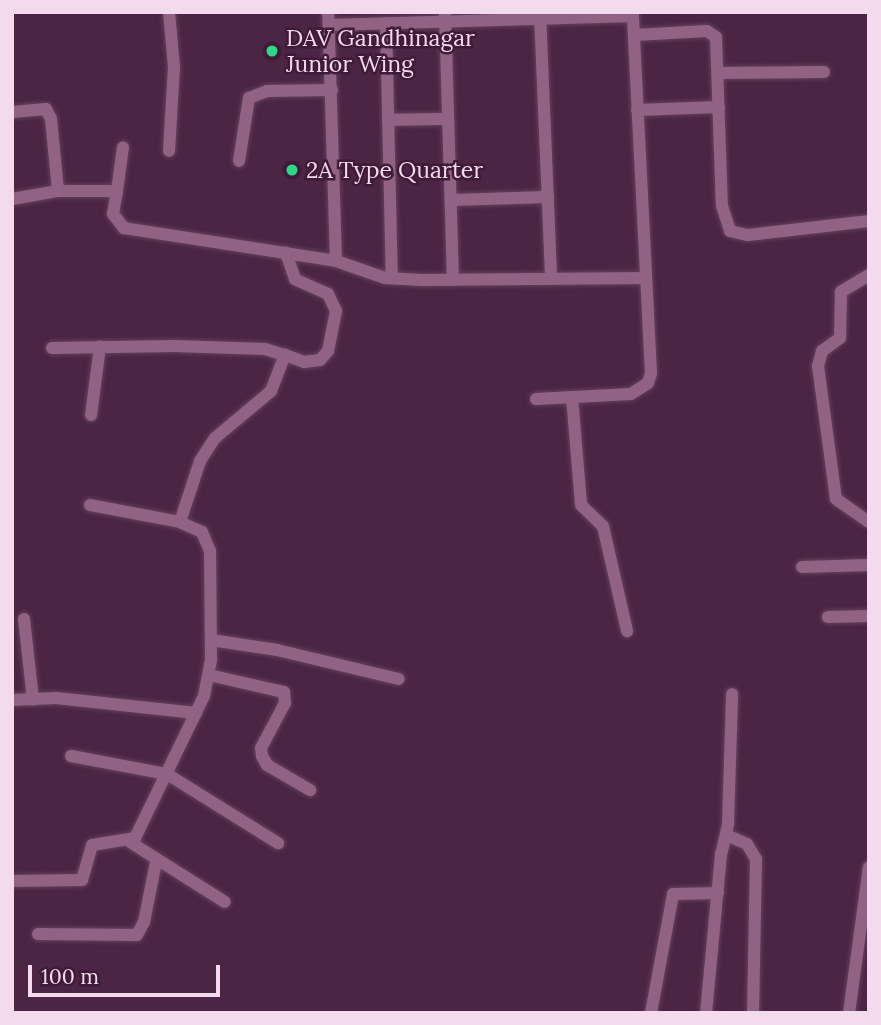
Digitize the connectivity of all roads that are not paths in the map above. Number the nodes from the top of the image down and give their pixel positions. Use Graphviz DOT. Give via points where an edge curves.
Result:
graph roads {
  1 [pos="169,12"];
  2 [pos="633,14"];
  3 [pos="540,16"];
  4 [pos="445,17"];
  5 [pos="329,19"];
  6 [pos="386,23"];
  7 [pos="635,35"];
  8 [pos="824,72"];
  9 [pos="719,73"];
  10 [pos="332,90"];
  11 [pos="719,107"];
  12 [pos="637,110"];
  13 [pos="12,112"];
  14 [pos="448,119"];
  15 [pos="388,120"];
  16 [pos="123,147"];
  17 [pos="169,151"];
  18 [pos="240,162"];
  19 [pos="58,191"];
  20 [pos="117,191"];
  21 [pos="548,197"];
  22 [pos="12,199"];
  23 [pos="451,200"];
  24 [pos="869,221"];
  25 [pos="286,253"];
  26 [pos="336,261"];
  27 [pos="869,275"];
  28 [pos="393,278"];
  29 [pos="646,278"];
  30 [pos="551,279"];
  31 [pos="453,280"];
  32 [pos="100,347"];
  33 [pos="52,348"];
  34 [pos="285,355"];
  35 [pos="572,397"];
  36 [pos="536,399"];
  37 [pos="91,415"];
  38 [pos="90,505"];
  39 [pos="180,522"];
  40 [pos="869,522"];
  41 [pos="869,565"];
  42 [pos="802,568"];
  43 [pos="869,616"];
  44 [pos="828,617"];
  45 [pos="24,619"];
  46 [pos="627,631"];
  47 [pos="211,640"];
  48 [pos="209,675"];
  49 [pos="398,679"];
  50 [pos="732,694"];
  51 [pos="33,699"];
  52 [pos="12,700"];
  53 [pos="196,713"];
  54 [pos="71,755"];
  55 [pos="167,774"];
  56 [pos="310,790"];
  57 [pos="726,835"];
  58 [pos="130,842"];
  59 [pos="278,844"];
  60 [pos="156,862"];
  61 [pos="869,867"];
  62 [pos="12,881"];
  63 [pos="718,893"];
  64 [pos="225,902"];
  65 [pos="38,934"];
  66 [pos="651,1013"];
  67 [pos="706,1013"];
  68 [pos="753,1013"];
  69 [pos="849,1013"];
  1 -- 17 [label="street" via="174,48"];
  2 -- 3 [label="street"];
  2 -- 7 [label="street"];
  3 -- 4 [label="street"];
  3 -- 21 [label="street"];
  4 -- 6 [label="street"];
  4 -- 14 [label="street"];
  5 -- 6 [label="street"];
  5 -- 10 [label="street"];
  6 -- 15 [label="street"];
  7 -- 9 [label="street" via="707,31 716,37"];
  7 -- 12 [label="street"];
  8 -- 9 [label="street"];
  9 -- 11 [label="street"];
  10 -- 18 [label="street" via="267,91 249,98"];
  10 -- 26 [label="street"];
  11 -- 12 [label="street"];
  11 -- 24 [label="street" via="722,206 730,231 748,235"];
  12 -- 29 [label="street"];
  13 -- 19 [label="street" via="46,109"];
  14 -- 15 [label="street"];
  14 -- 23 [label="street"];
  15 -- 28 [label="street"];
  16 -- 20 [label="street"];
  19 -- 20 [label="street"];
  19 -- 22 [label="street"];
  20 -- 25 [label="street" via="113,215 124,228"];
  21 -- 23 [label="street"];
  21 -- 30 [label="street"];
  23 -- 31 [label="street"];
  25 -- 26 [label="street"];
  25 -- 34 [label="street" via="295,279 328,295 336,311 328,351 320,360 304,362"];
  26 -- 28 [label="street"];
  27 -- 40 [label="street" via="841,292 840,338 819,356 818,366 836,499"];
  28 -- 31 [label="street"];
  29 -- 30 [label="street"];
  29 -- 35 [label="street" via="652,373 648,383 631,394"];
  30 -- 31 [label="street"];
  32 -- 33 [label="street"];
  32 -- 34 [label="street" via="265,349"];
  32 -- 37 [label="street"];
  34 -- 39 [label="street" via="271,391 207,447"];
  35 -- 36 [label="street"];
  35 -- 46 [label="street" via="581,505 603,526"];
  38 -- 39 [label="street"];
  39 -- 47 [label="street" via="207,540"];
  41 -- 42 [label="street"];
  43 -- 44 [label="street"];
  45 -- 51 [label="street"];
  47 -- 48 [label="street"];
  47 -- 49 [label="street" via="277,650"];
  48 -- 53 [label="street"];
  48 -- 56 [label="street" via="284,692 285,703 261,748 262,756 267,765"];
  50 -- 57 [label="street"];
  51 -- 52 [label="street"];
  51 -- 53 [label="street"];
  53 -- 55 [label="street"];
  54 -- 55 [label="street"];
  55 -- 58 [label="street" via="139,833"];
  55 -- 59 [label="street"];
  57 -- 63 [label="street"];
  57 -- 68 [label="street" via="747,844 756,859"];
  58 -- 60 [label="street"];
  58 -- 62 [label="street" via="92,845 82,880"];
  60 -- 64 [label="street"];
  60 -- 65 [label="street" via="144,922 136,935"];
  61 -- 69 [label="street"];
  63 -- 66 [label="street" via="673,894"];
  63 -- 67 [label="street"];
}
